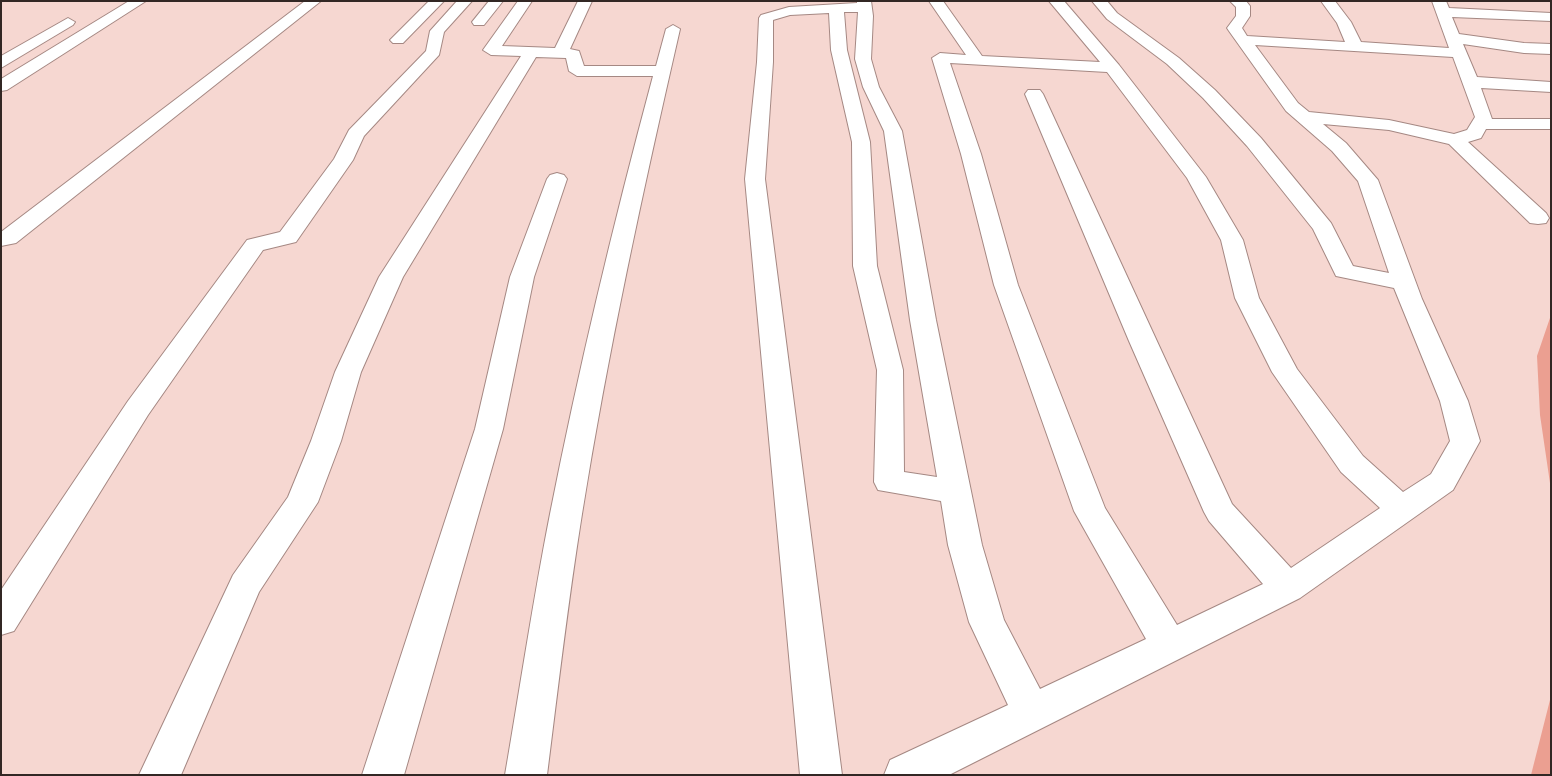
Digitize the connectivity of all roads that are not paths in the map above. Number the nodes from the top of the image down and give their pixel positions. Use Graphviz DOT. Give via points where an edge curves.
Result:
graph roads {
  1 [pos="138,1"];
  2 [pos="314,1"];
  3 [pos="437,1"];
  4 [pos="465,1"];
  5 [pos="496,1"];
  6 [pos="525,1"];
  7 [pos="585,1"];
  8 [pos="936,1"];
  9 [pos="1056,1"];
  10 [pos="1100,1"];
  11 [pos="1237,1"];
  12 [pos="1328,1"];
  13 [pos="865,4"];
  14 [pos="831,5"];
  15 [pos="1442,6"];
  16 [pos="78,16"];
  17 [pos="1551,17"];
  18 [pos="480,22"];
  19 [pos="673,29"];
  20 [pos="398,40"];
  21 [pos="1243,40"];
  22 [pos="1457,45"];
  23 [pos="1355,46"];
  24 [pos="1551,49"];
  25 [pos="531,52"];
  26 [pos="560,54"];
  27 [pos="977,60"];
  28 [pos="1,63"];
  29 [pos="1112,68"];
  30 [pos="662,71"];
  31 [pos="1471,82"];
  32 [pos="1,86"];
  33 [pos="1551,87"];
  34 [pos="1034,94"];
  35 [pos="1303,117"];
  36 [pos="1480,124"];
  37 [pos="1551,124"];
  38 [pos="1455,140"];
  39 [pos="557,179"];
  40 [pos="1538,218"];
  41 [pos="1,239"];
  42 [pos="1404,283"];
  43 [pos="955,491"];
  44 [pos="1402,510"];
  45 [pos="1288,588"];
  46 [pos="1,620"];
  47 [pos="1170,646"];
  48 [pos="1032,713"];
  49 [pos="160,775"];
  50 [pos="383,775"];
  51 [pos="526,775"];
  52 [pos="821,775"];
  53 [pos="905,775"];
  1 -- 32 [label="street"];
  2 -- 41 [label="street" via="16,232"];
  3 -- 20 [label="street"];
  4 -- 46 [label="street" via="437,31 434,52 356,134 342,160 288,237 255,245 138,408"];
  5 -- 18 [label="street"];
  6 -- 25 [label="street" via="491,50"];
  7 -- 26 [label="street"];
  8 -- 27 [label="street"];
  9 -- 29 [label="street"];
  10 -- 42 [label="street" via="1112,16 1173,61 1254,142 1323,228 1344,271"];
  11 -- 21 [label="street" via="1242,6 1243,16 1234,28"];
  12 -- 23 [label="street" via="1344,22"];
  13 -- 14 [label="street"];
  13 -- 43 [label="street" via="867,24 863,59 878,104 893,131 923,320"];
  14 -- 43 [label="street" via="836,15 839,50 860,142 865,266 890,370 889,482"];
  14 -- 52 [label="street" via="766,18 756,179"];
  15 -- 17 [label="street"];
  15 -- 22 [label="street"];
  16 -- 28 [label="street"];
  19 -- 30 [label="street"];
  21 -- 23 [label="street"];
  21 -- 35 [label="street" via="1292,107"];
  22 -- 23 [label="street"];
  22 -- 24 [label="street"];
  22 -- 31 [label="street"];
  25 -- 26 [label="street"];
  25 -- 49 [label="street" via="391,277 348,372 302,502 245,585"];
  26 -- 30 [label="street" via="573,54 577,71"];
  27 -- 29 [label="street"];
  27 -- 47 [label="street" via="940,58 971,154 1006,285 1090,511"];
  29 -- 44 [label="street" via="1201,184 1232,240 1247,298 1285,372 1352,464"];
  30 -- 51 [label="street" via="617,266 566,514"];
  31 -- 33 [label="street"];
  31 -- 36 [label="street" via="1484,117"];
  34 -- 45 [label="street" via="1220,512"];
  35 -- 38 [label="street" via="1389,125"];
  35 -- 42 [label="street" via="1339,148 1368,180"];
  36 -- 37 [label="street"];
  36 -- 38 [label="street" via="1474,134"];
  38 -- 40 [label="street"];
  39 -- 50 [label="street" via="522,277 489,429"];
  42 -- 44 [label="street" via="1454,400 1465,441 1442,482"];
  43 -- 48 [label="street" via="965,545 987,622"];
  44 -- 45 [label="street"];
  45 -- 47 [label="street"];
  47 -- 48 [label="street"];
  48 -- 53 [label="street"];
}
